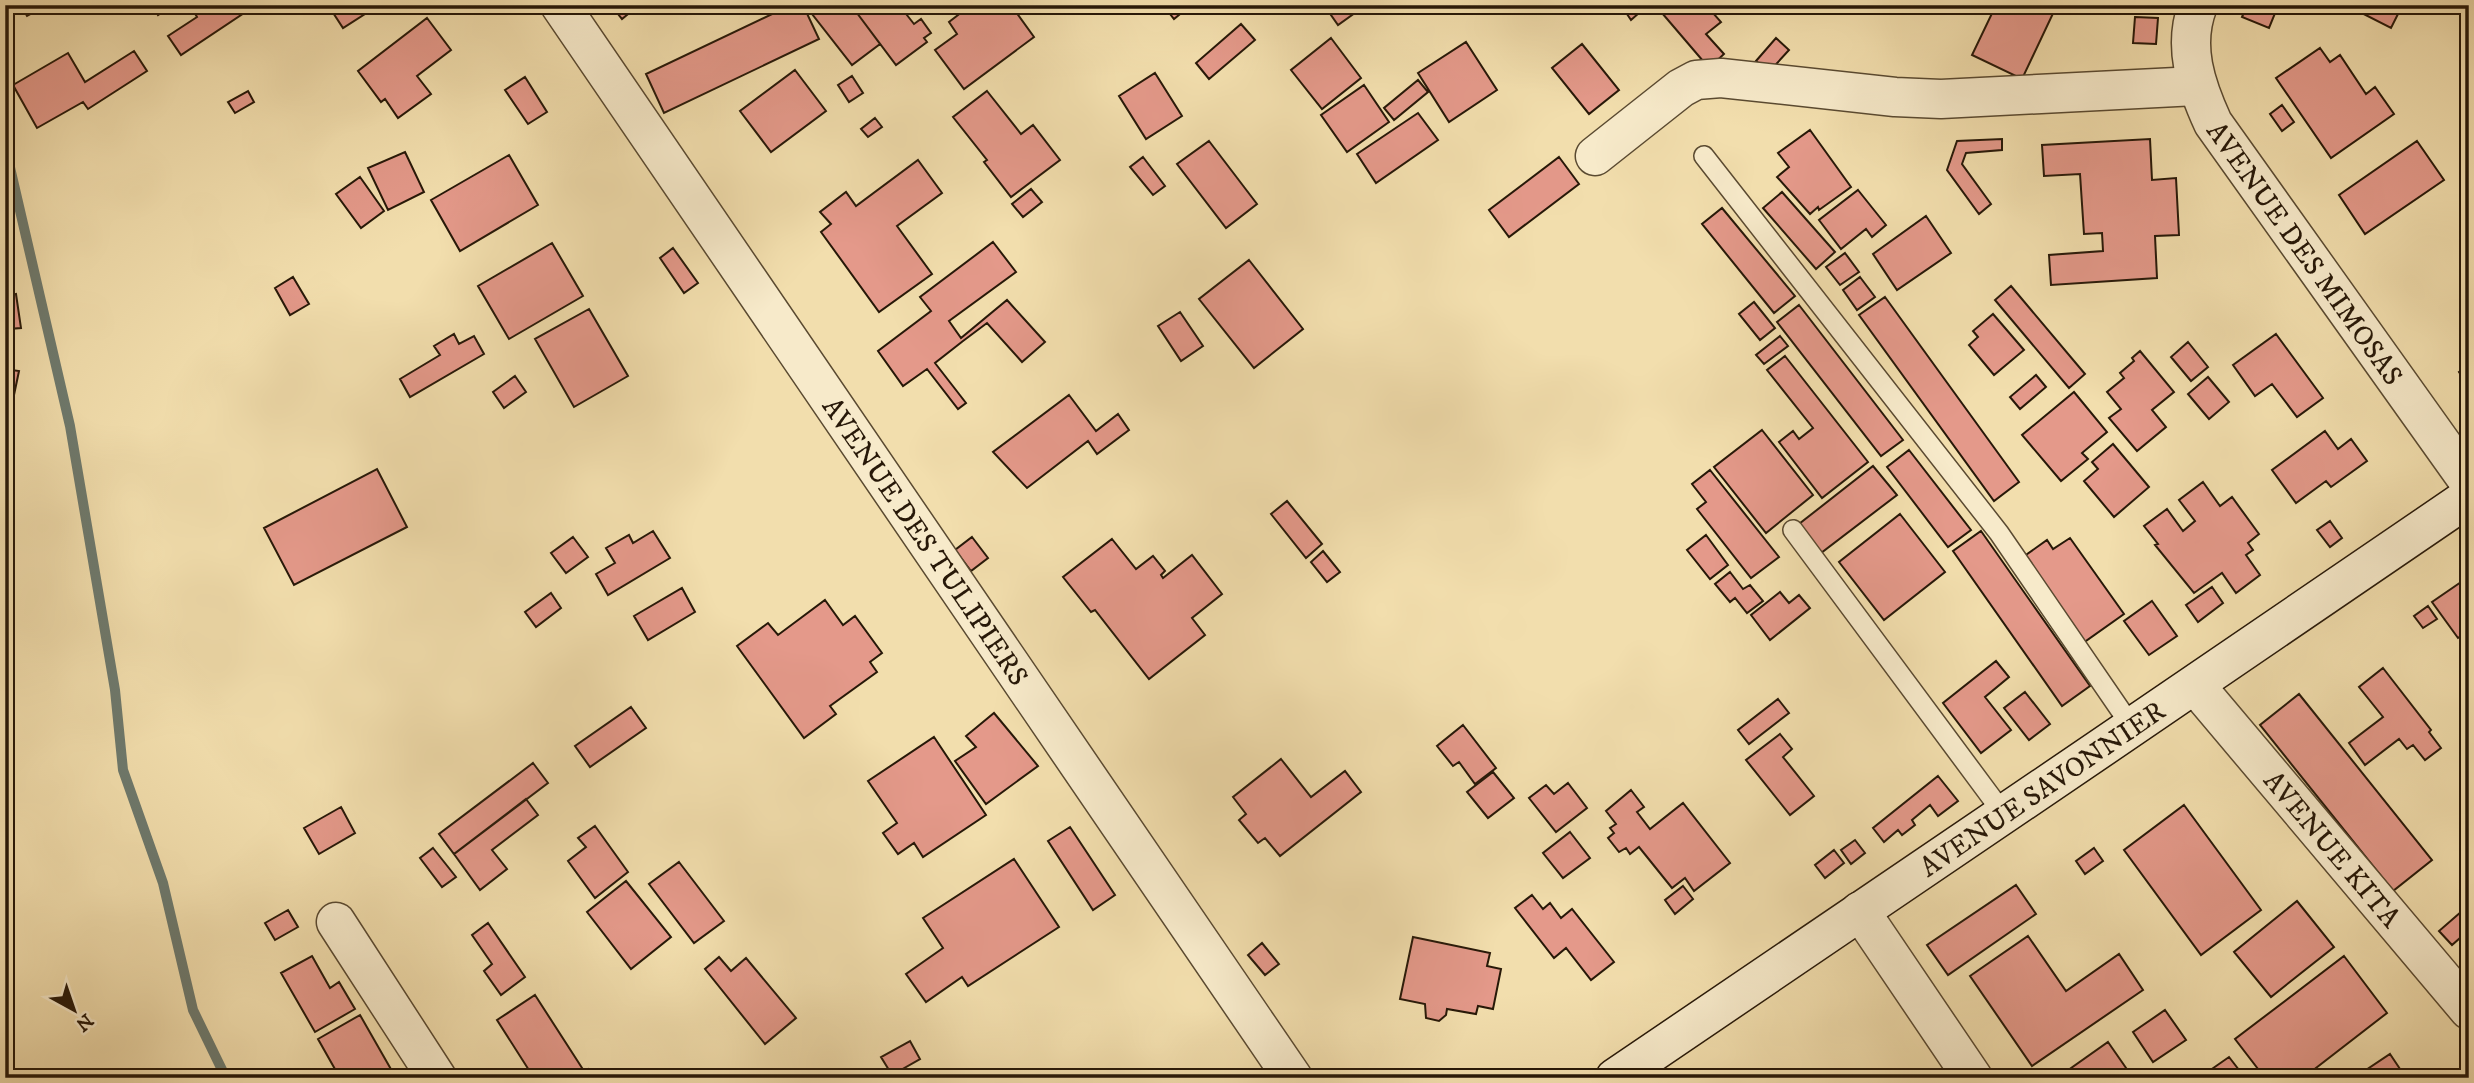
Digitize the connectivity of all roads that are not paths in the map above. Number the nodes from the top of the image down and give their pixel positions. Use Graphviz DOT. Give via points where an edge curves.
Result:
graph roads {
  1 [pos="560,5"];
  2 [pos="2198,5"];
  3 [pos="2196,86"];
  4 [pos="1595,156"];
  5 [pos="1704,156"];
  6 [pos="2469,482"];
  7 [pos="2469,497"];
  8 [pos="1793,530"];
  9 [pos="2195,685"];
  10 [pos="2132,727"];
  11 [pos="2003,813"];
  12 [pos="1860,911"];
  13 [pos="336,922"];
  14 [pos="2469,1010"];
  15 [pos="437,1078"];
  16 [pos="1293,1078"];
  17 [pos="1615,1078"];
  18 [pos="1973,1078"];
  1 -- 16 [label="street, AVENUE DES TULIPIERS"];
  2 -- 3 [label="street, AVENUE DES MIMOSAS" via="2191,54"];
  3 -- 4 [label="street" via="1941,99 1709,78 1681,89"];
  3 -- 6 [label="street, AVENUE DES MIMOSAS" via="2213,123"];
  5 -- 10 [label="lane" via="1998,533"];
  7 -- 9 [label="street, AVENUE SAVONNIER"];
  8 -- 11 [label="lane"];
  9 -- 10 [label="street, AVENUE SAVONNIER"];
  9 -- 14 [label="street, AVENUE KITA"];
  10 -- 11 [label="street, AVENUE SAVONNIER"];
  11 -- 12 [label="street, AVENUE SAVONNIER"];
  12 -- 17 [label="street, AVENUE SAVONNIER"];
  12 -- 18 [label="street"];
  13 -- 15 [label="street"];
}
